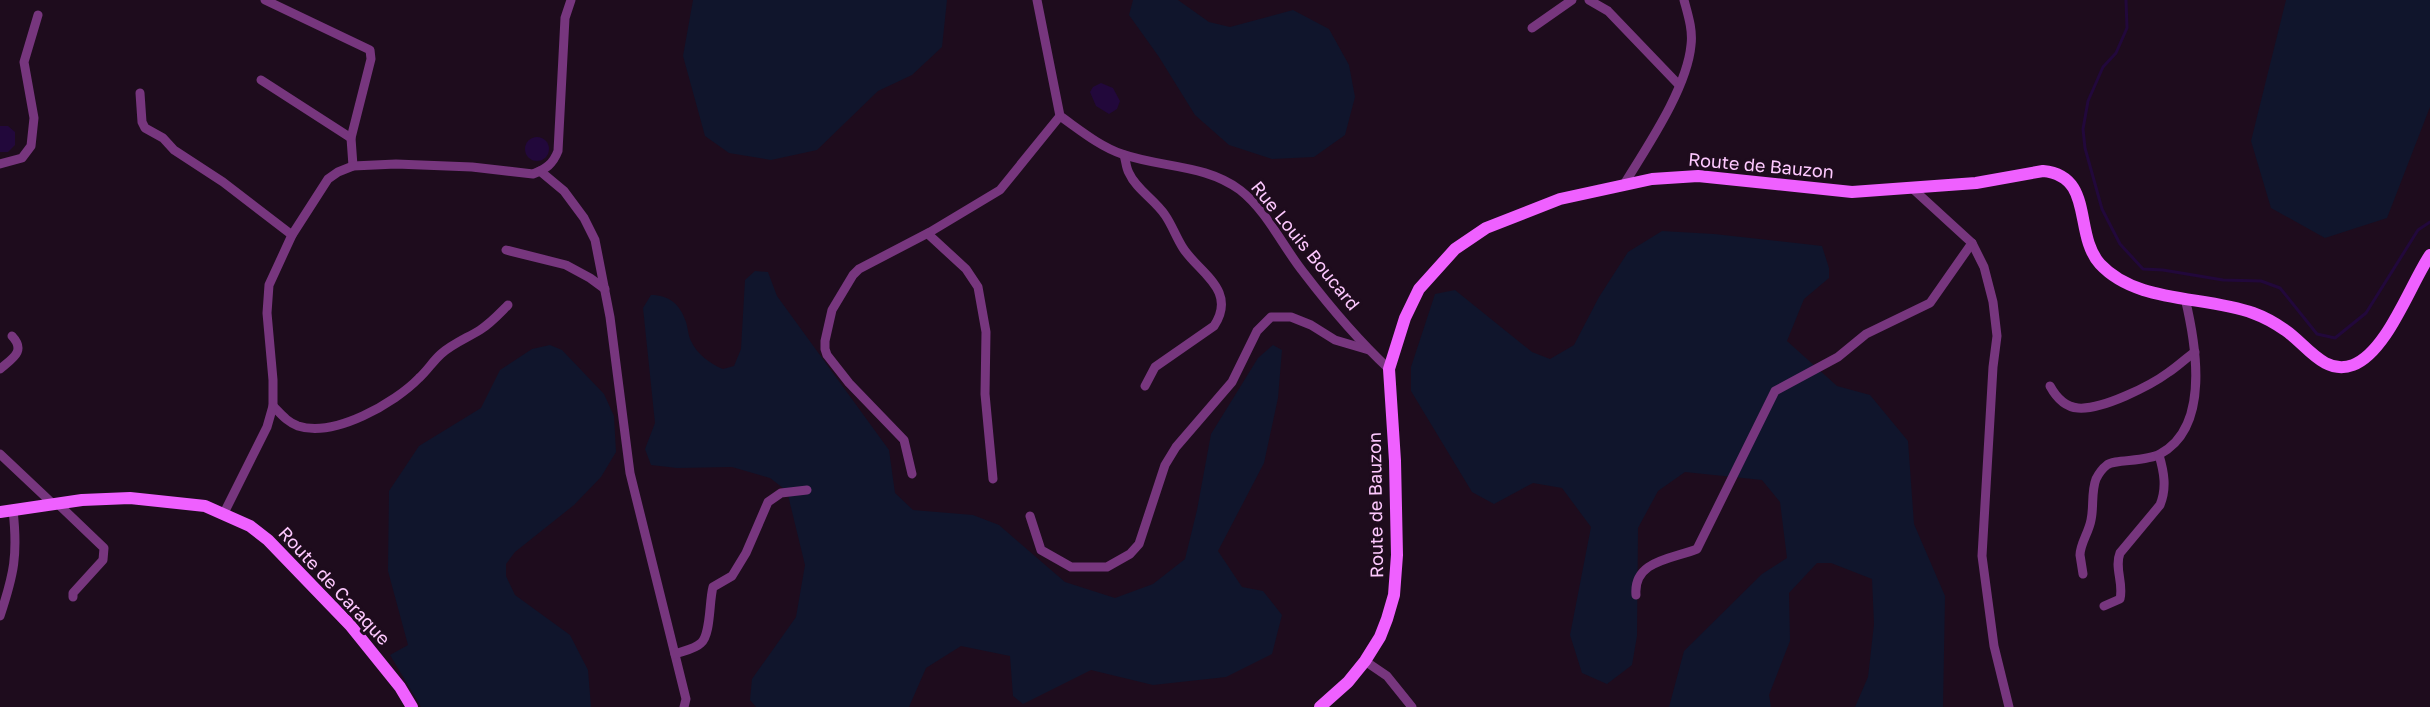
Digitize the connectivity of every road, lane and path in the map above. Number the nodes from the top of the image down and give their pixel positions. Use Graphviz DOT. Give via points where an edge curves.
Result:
graph roads {
  1 [pos="265,0"];
  2 [pos="571,0"];
  3 [pos="1037,0"];
  4 [pos="1572,0"];
  5 [pos="1589,0"];
  6 [pos="1684,0"];
  7 [pos="38,15"];
  8 [pos="1532,28"];
  9 [pos="261,80"];
  10 [pos="1679,85"];
  11 [pos="140,93"];
  12 [pos="1060,116"];
  13 [pos="351,138"];
  14 [pos="1124,155"];
  15 [pos="0,164"];
  16 [pos="352,166"];
  17 [pos="540,171"];
  18 [pos="1623,186"];
  19 [pos="1912,189"];
  20 [pos="927,234"];
  21 [pos="292,235"];
  22 [pos="1972,243"];
  23 [pos="506,250"];
  24 [pos="2430,255"];
  25 [pos="605,289"];
  26 [pos="2185,298"];
  27 [pos="508,305"];
  28 [pos="12,336"];
  29 [pos="1369,350"];
  30 [pos="2195,352"];
  31 [pos="0,369"];
  32 [pos="1389,369"];
  33 [pos="1145,386"];
  34 [pos="2050,386"];
  35 [pos="273,406"];
  36 [pos="0,454"];
  37 [pos="2159,455"];
  38 [pos="912,474"];
  39 [pos="993,479"];
  40 [pos="807,490"];
  41 [pos="55,504"];
  42 [pos="6,511"];
  43 [pos="223,515"];
  44 [pos="1030,516"];
  45 [pos="2084,574"];
  46 [pos="1636,595"];
  47 [pos="73,597"];
  48 [pos="2104,606"];
  49 [pos="0,616"];
  50 [pos="675,654"];
  51 [pos="1365,661"];
  52 [pos="412,707"];
  53 [pos="684,707"];
  54 [pos="1320,707"];
  55 [pos="1412,707"];
  56 [pos="2009,707"];
  1 -- 13 [label="street" via="370,50"];
  2 -- 17 [label="street" via="565,18 558,151 551,164"];
  3 -- 12 [label="street"];
  4 -- 8 [label="street"];
  5 -- 10 [label="street" via="1608,11"];
  6 -- 10 [label="street" via="1691,44 1688,67"];
  7 -- 15 [label="street" via="24,62 34,118 31,146 22,158"];
  9 -- 13 [label="street"];
  10 -- 18 [label="street"];
  11 -- 21 [label="street" via="145,128"];
  12 -- 14 [label="street, Rue Louis Boucard"];
  12 -- 20 [label="street" via="1000,190"];
  13 -- 16 [label="street"];
  14 -- 29 [label="street, Rue Louis Boucard" via="1203,171 1238,189 1251,200 1304,273"];
  14 -- 33 [label="street" via="1134,181 1165,214 1183,248 1209,275 1220,297 1219,318 1214,326 1155,367"];
  16 -- 17 [label="street" via="424,164"];
  16 -- 21 [label="street" via="328,179"];
  17 -- 25 [label="street" via="564,191 589,226"];
  18 -- 19 [label="street, Route de Bauzon" via="1652,179 1698,176 1852,192"];
  18 -- 32 [label="street, Route de Bauzon" via="1560,200 1520,214 1486,228 1455,249 1419,289"];
  19 -- 22 [label="street"];
  19 -- 26 [label="street, Route de Bauzon" via="2003,180 2043,171 2062,176 2075,189 2090,249 2099,263 2132,285"];
  20 -- 38 [label="street" via="853,275 832,310 825,341 827,355 849,383 904,440"];
  20 -- 39 [label="street" via="966,269 980,294 986,332 985,394"];
  21 -- 35 [label="street" via="269,285 267,301"];
  22 -- 46 [label="street" via="1930,303 1866,333 1838,357 1775,391 1697,549 1652,564 1638,576"];
  22 -- 56 [label="street" via="1984,267 1997,336 1982,556 1994,646"];
  23 -- 25 [label="street" via="566,265"];
  24 -- 26 [label="street, Route de Bauzon" via="2378,347 2345,368 2323,362 2286,330 2260,316 2230,305"];
  25 -- 50 [label="street" via="630,473"];
  26 -- 30 [label="street"];
  27 -- 35 [label="street" via="490,323 441,354 401,394 368,413 320,428 301,427 289,422"];
  28 -- 31 [label="street" via="18,342 18,354"];
  29 -- 32 [label="street, Rue Louis Boucard"];
  29 -- 44 [label="street" via="1335,340 1291,317 1271,317 1257,331 1232,382 1165,465 1139,544 1107,567 1071,567 1041,550"];
  30 -- 34 [label="street" via="2146,385 2087,408 2067,405"];
  30 -- 37 [label="street" via="2195,390 2188,424 2178,441"];
  32 -- 51 [label="street, Route de Bauzon" via="1396,573 1387,619"];
  35 -- 43 [label="street" via="267,427"];
  36 -- 41 [label="street"];
  37 -- 45 [label="street" via="2107,464 2096,477 2092,517 2080,555"];
  37 -- 48 [label="street" via="2164,495 2120,553 2120,599"];
  40 -- 50 [label="street" via="781,493 768,502 732,576 713,587 707,637 700,645"];
  41 -- 42 [label="street, Route de Caraque"];
  41 -- 43 [label="street, Route de Caraque" via="130,498 205,506"];
  41 -- 47 [label="street" via="105,552 103,560"];
  42 -- 49 [label="street" via="16,542 15,561"];
  43 -- 52 [label="street, Route de Caraque" via="250,526 268,540 350,625"];
  50 -- 53 [label="street" via="686,699"];
  51 -- 54 [label="street, Route de Bauzon"];
  51 -- 55 [label="street" via="1387,676"];
}
